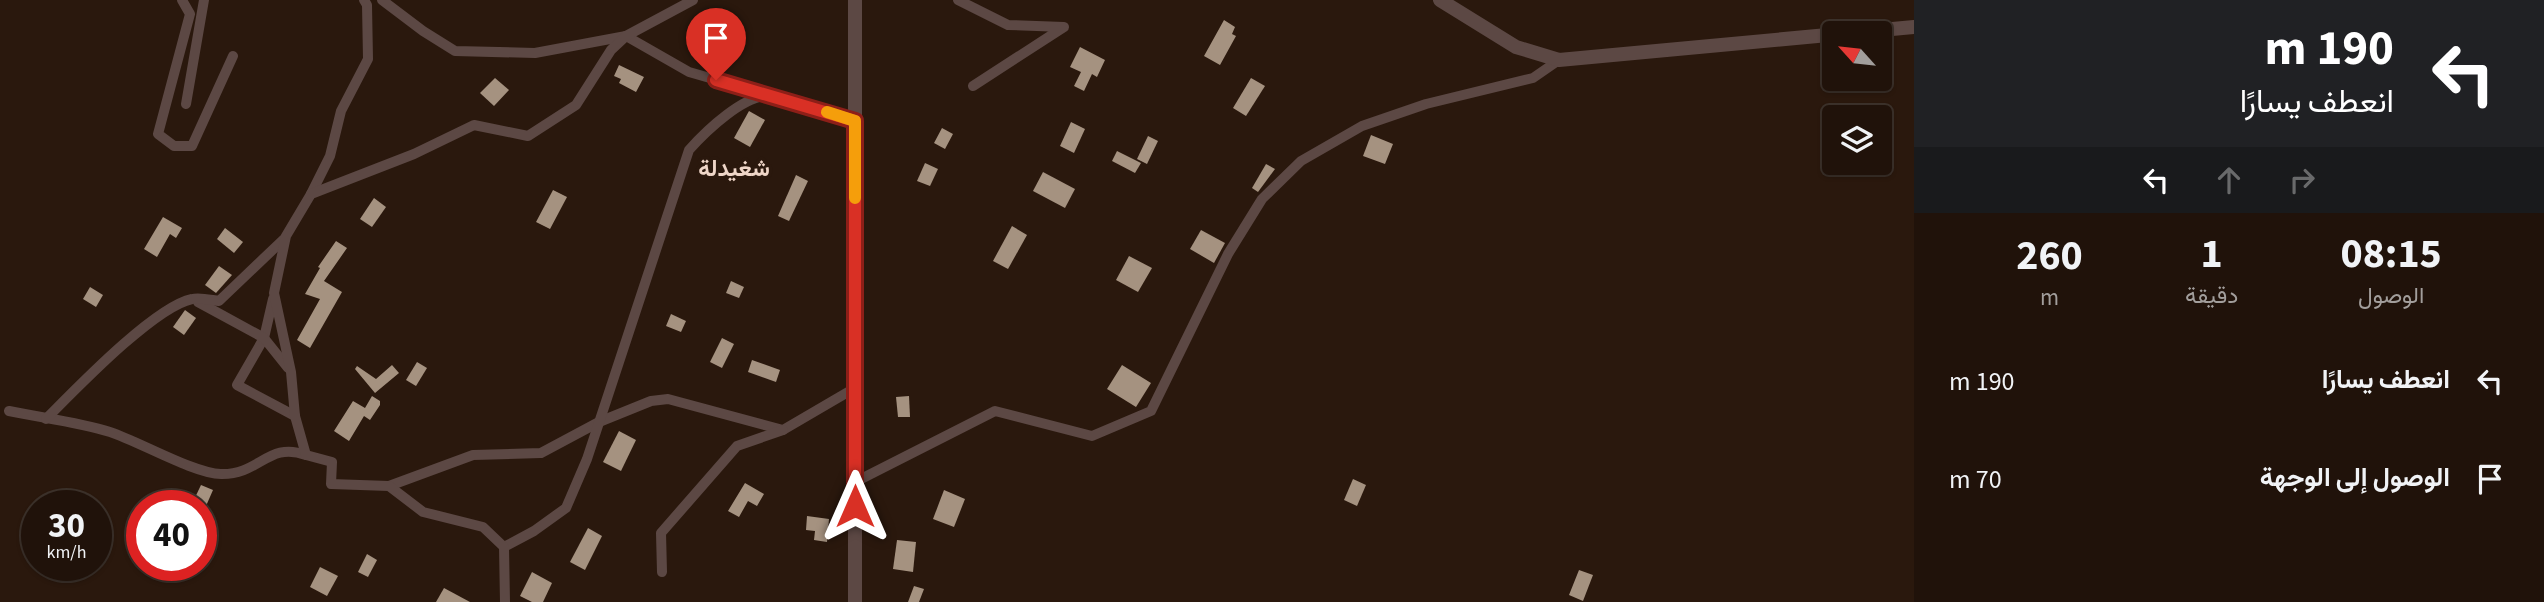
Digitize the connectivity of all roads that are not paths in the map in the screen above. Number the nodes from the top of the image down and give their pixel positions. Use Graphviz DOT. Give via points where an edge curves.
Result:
graph roads {
  1 [pos="182,0"];
  2 [pos="204,0"];
  3 [pos="364,0"];
  4 [pos="382,0"];
  5 [pos="677,0"];
  6 [pos="693,0"];
  7 [pos="855,0"];
  8 [pos="958,0"];
  9 [pos="1440,0"];
  10 [pos="669,13"];
  11 [pos="1914,27"];
  12 [pos="626,36"];
  13 [pos="233,56"];
  14 [pos="1559,60"];
  15 [pos="973,86"];
  16 [pos="770,95"];
  17 [pos="186,104"];
  18 [pos="855,121"];
  19 [pos="312,194"];
  20 [pos="286,236"];
  21 [pos="274,293"];
  22 [pos="193,299"];
  23 [pos="264,338"];
  24 [pos="290,372"];
  25 [pos="856,396"];
  26 [pos="9,411"];
  27 [pos="295,416"];
  28 [pos="46,419"];
  29 [pos="599,422"];
  30 [pos="783,430"];
  31 [pos="306,455"];
  32 [pos="855,482"];
  33 [pos="389,486"];
  34 [pos="503,547"];
  35 [pos="662,572"];
  36 [pos="504,601"];
  37 [pos="855,602"];
  1 -- 13 [label="street" via="190,14 158,134 174,146 192,146"];
  2 -- 17 [label="street"];
  3 -- 19 [label="street" via="368,5 368,59 341,111 330,156"];
  4 -- 12 [label="street" via="455,51 535,53"];
  5 -- 10 [label="street"];
  6 -- 10 [label="street"];
  7 -- 18 [label="street"];
  8 -- 15 [label="street" via="1008,25 1064,27"];
  9 -- 14 [label="street" via="1516,47"];
  10 -- 12 [label="street"];
  11 -- 14 [label="street"];
  12 -- 16 [label="street" via="689,72"];
  12 -- 19 [label="street" via="611,50 576,105 528,135 474,125"];
  14 -- 32 [label="street" via="1533,78 1426,104 1362,126 1301,161 1262,199 1227,254 1151,411 1092,436 995,411"];
  16 -- 18 [label="street"];
  16 -- 29 [label="street" via="736,108 689,150"];
  18 -- 25 [label="street"];
  19 -- 20 [label="street"];
  20 -- 21 [label="street"];
  20 -- 22 [label="street" via="219,301"];
  21 -- 23 [label="street"];
  21 -- 24 [label="street"];
  22 -- 23 [label="street"];
  22 -- 28 [label="street" via="166,312 107,360"];
  23 -- 24 [label="street"];
  23 -- 27 [label="street" via="237,385"];
  24 -- 27 [label="street"];
  25 -- 30 [label="street" via="848,392"];
  25 -- 32 [label="street"];
  26 -- 28 [label="street"];
  27 -- 31 [label="street"];
  28 -- 31 [label="street" via="109,432 220,475 255,468 272,454 289,449"];
  29 -- 30 [label="street" via="668,399"];
  29 -- 33 [label="street" via="541,453 473,455"];
  29 -- 34 [label="street" via="566,508"];
  30 -- 35 [label="street" via="737,446 661,533"];
  31 -- 33 [label="street" via="332,462 331,484"];
  32 -- 37 [label="street"];
  33 -- 34 [label="street" via="423,512 483,527"];
  34 -- 36 [label="street"];
}
